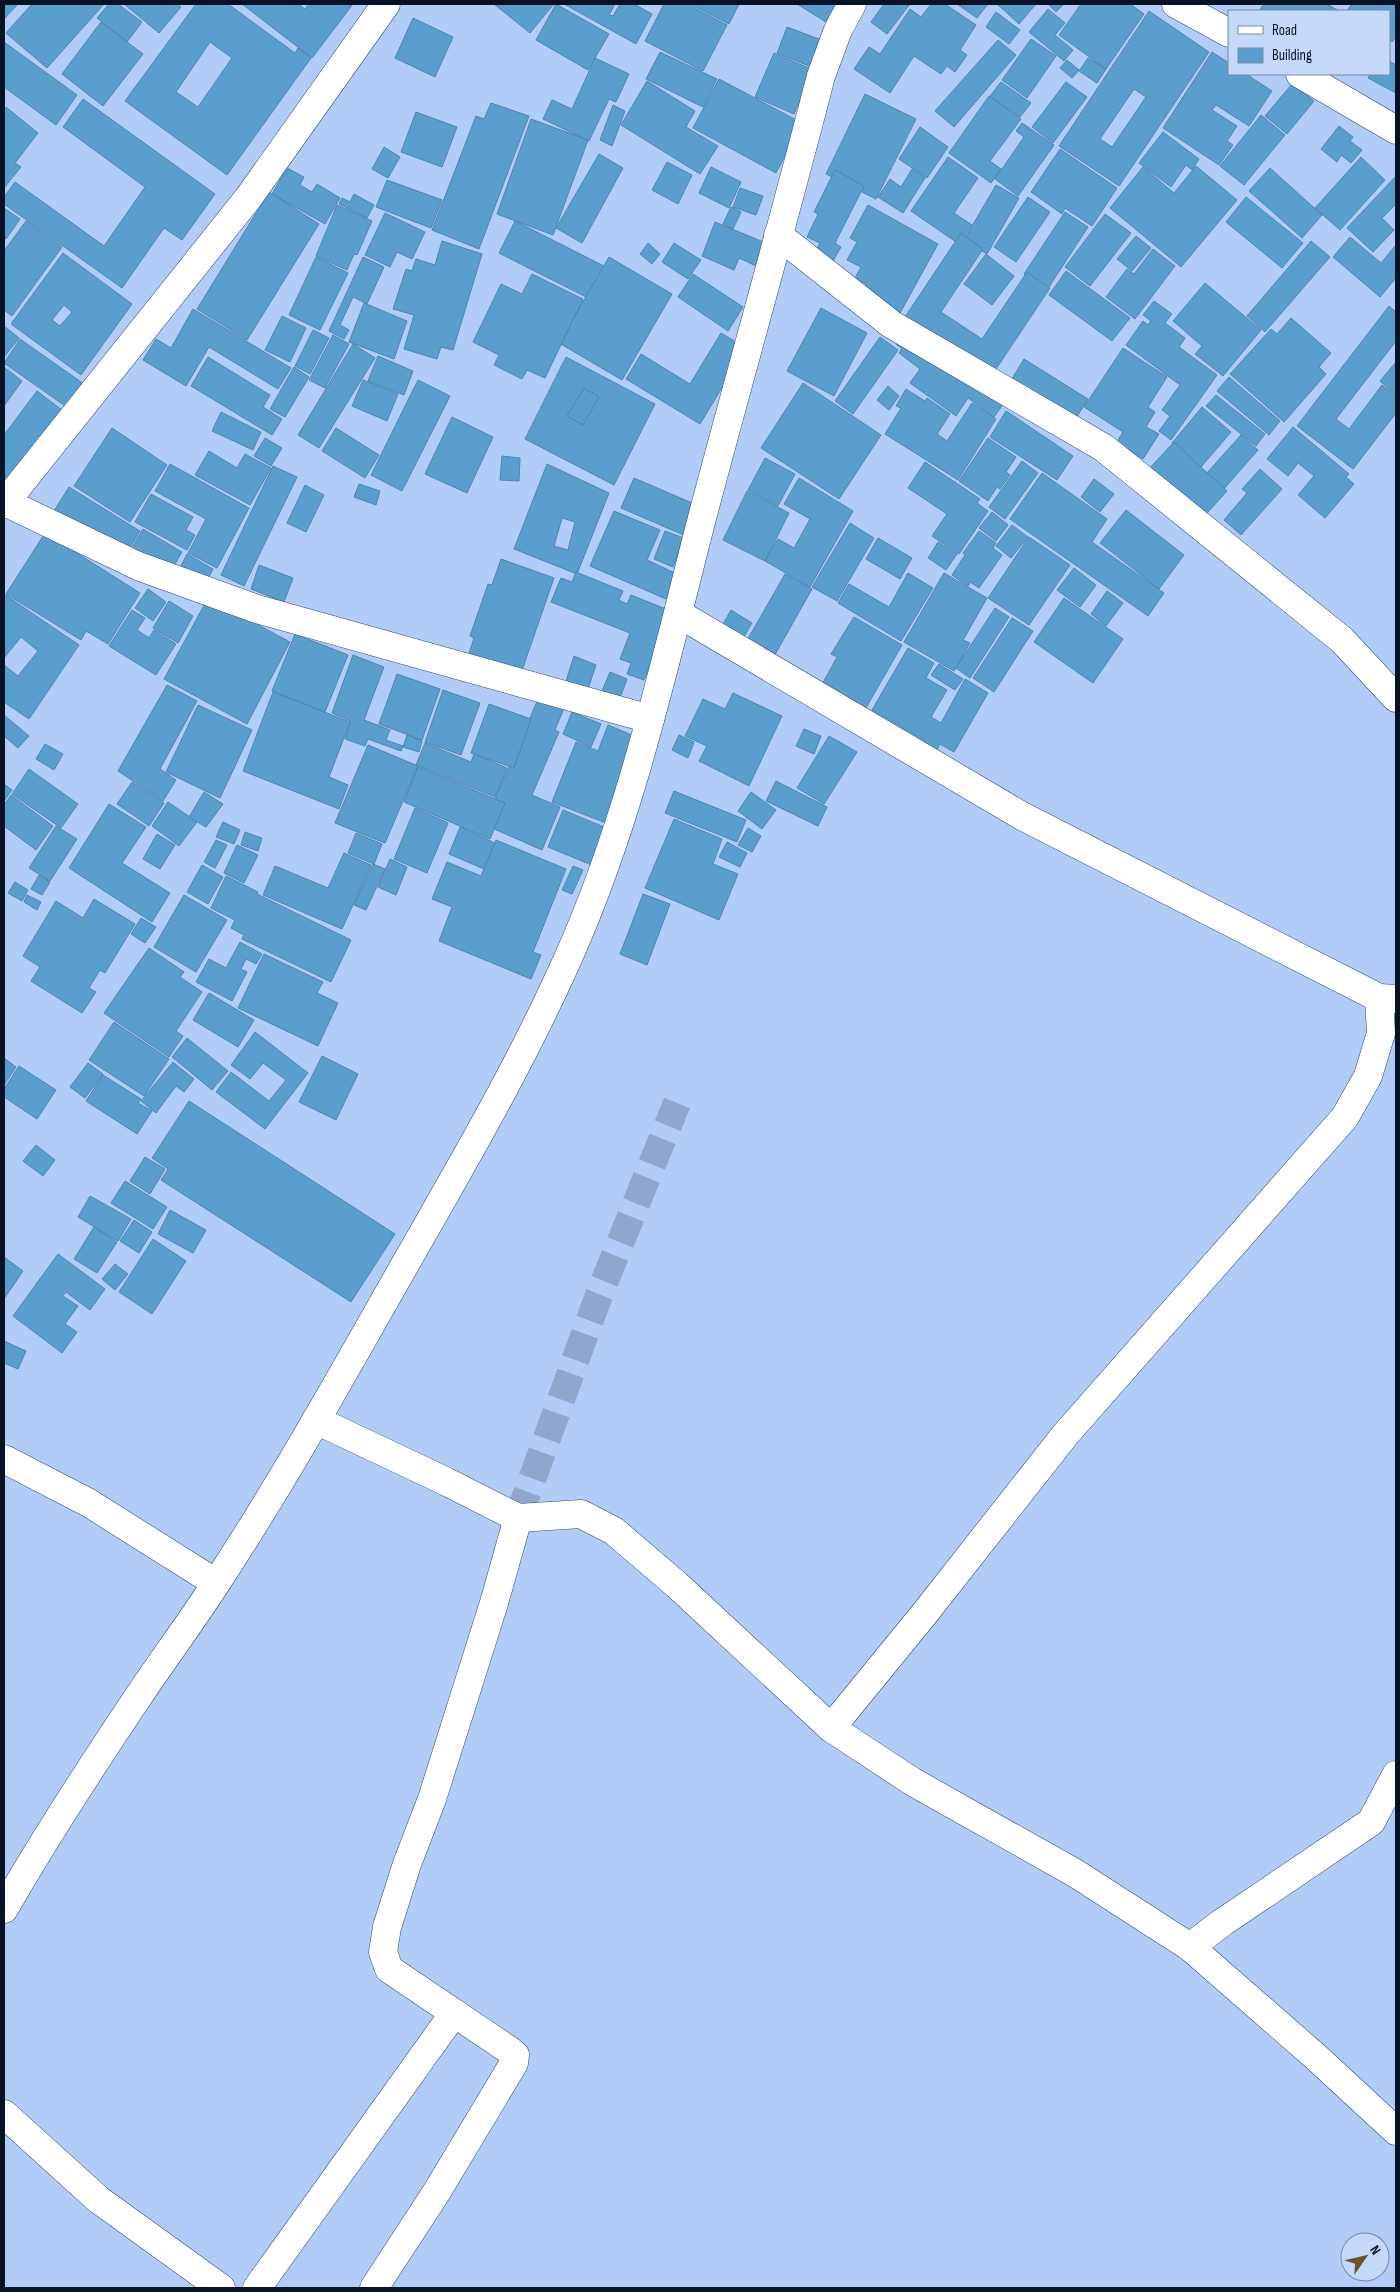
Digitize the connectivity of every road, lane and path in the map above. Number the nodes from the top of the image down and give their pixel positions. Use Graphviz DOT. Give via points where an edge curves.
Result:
graph roads {
  1 [pos="386,4"];
  2 [pos="852,4"];
  3 [pos="1176,4"];
  4 [pos="1228,32"];
  5 [pos="1302,75"];
  6 [pos="1396,130"];
  7 [pos="778,234"];
  8 [pos="4,503"];
  9 [pos="679,614"];
  10 [pos="1396,698"];
  11 [pos="650,719"];
  12 [pos="1388,999"];
  13 [pos="316,1420"];
  14 [pos="4,1459"];
  15 [pos="518,1518"];
  16 [pos="216,1583"];
  17 [pos="831,1728"];
  18 [pos="1396,1775"];
  19 [pos="4,1909"];
  20 [pos="1190,1947"];
  21 [pos="454,2013"];
  22 [pos="4,2114"];
  23 [pos="1396,2131"];
  24 [pos="221,2288"];
  25 [pos="257,2288"];
  26 [pos="374,2288"];
  1 -- 8 [label="street" via="249,197"];
  2 -- 7 [label="street" via="838,30 821,76"];
  3 -- 4 [label="street"];
  5 -- 6 [label="street"];
  7 -- 9 [label="street"];
  7 -- 10 [label="street" via="891,324 1104,448 1342,640"];
  8 -- 11 [label="street" via="138,566 257,609"];
  9 -- 11 [label="street"];
  9 -- 12 [label="street" via="1022,816"];
  11 -- 13 [label="street" via="604,867 570,955 537,1025 486,1123"];
  12 -- 17 [label="street" via="1368,1076 1345,1117 1064,1435"];
  13 -- 15 [label="street"];
  13 -- 16 [label="street"];
  14 -- 16 [label="street" via="89,1503"];
  15 -- 17 [label="street" via="581,1514 614,1531"];
  15 -- 21 [label="street" via="432,1799 387,1926 382,1952 389,1969"];
  16 -- 19 [label="street" via="138,1696"];
  17 -- 20 [label="street" via="913,1782 1075,1873"];
  18 -- 20 [label="street" via="1371,1822"];
  20 -- 23 [label="street"];
  21 -- 25 [label="street"];
  21 -- 26 [label="street" via="509,2050 515,2055 514,2063"];
  22 -- 24 [label="street" via="99,2200"];
}
